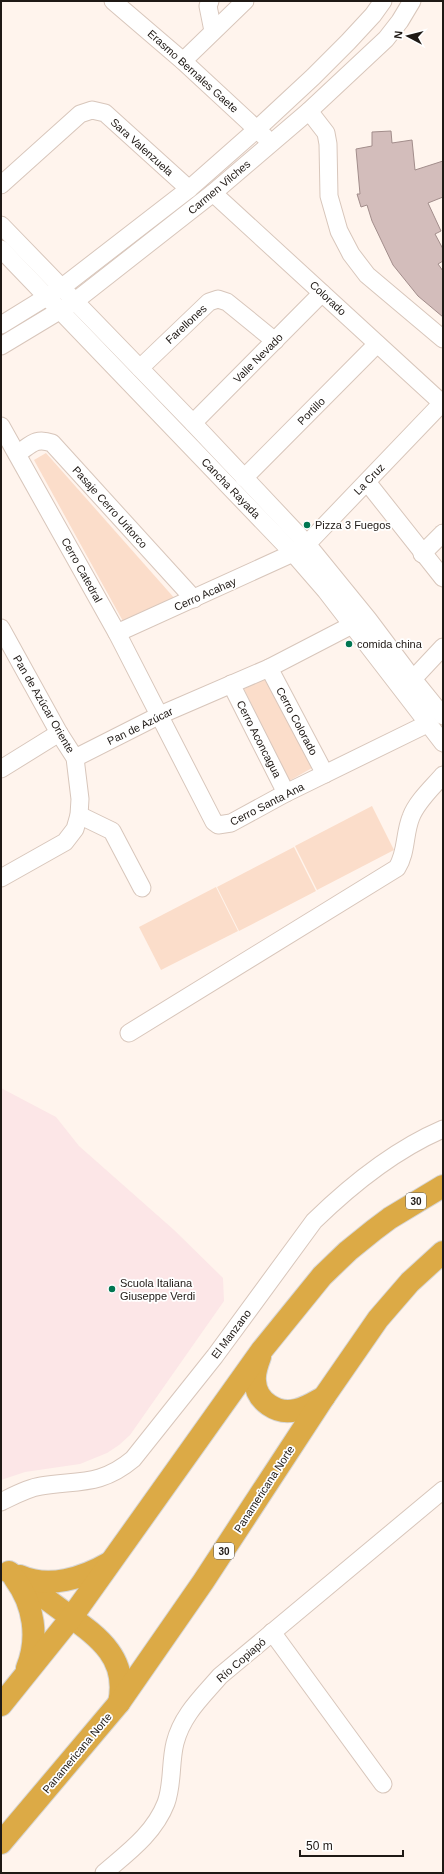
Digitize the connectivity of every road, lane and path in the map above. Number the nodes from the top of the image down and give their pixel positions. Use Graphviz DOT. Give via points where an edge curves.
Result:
graph roads {
  1 [pos="113,1"];
  2 [pos="210,1"];
  3 [pos="245,1"];
  4 [pos="382,1"];
  5 [pos="412,1"];
  6 [pos="214,30"];
  7 [pos="183,61"];
  8 [pos="309,111"];
  9 [pos="257,130"];
  10 [pos="271,143"];
  11 [pos="1,184"];
  12 [pos="188,189"];
  13 [pos="213,193"];
  14 [pos="1,226"];
  15 [pos="1,249"];
  16 [pos="54,293"];
  17 [pos="322,293"];
  18 [pos="67,306"];
  19 [pos="1,325"];
  20 [pos="443,339"];
  21 [pos="275,341"];
  22 [pos="377,344"];
  23 [pos="1,346"];
  24 [pos="140,368"];
  25 [pos="443,403"];
  26 [pos="193,423"];
  27 [pos="1,426"];
  28 [pos="17,454"];
  29 [pos="244,478"];
  30 [pos="367,482"];
  31 [pos="443,533"];
  32 [pos="300,549"];
  33 [pos="422,554"];
  34 [pos="443,578"];
  35 [pos="194,599"];
  36 [pos="352,625"];
  37 [pos="1,628"];
  38 [pos="117,633"];
  39 [pos="443,647"];
  40 [pos="269,668"];
  41 [pos="413,679"];
  42 [pos="231,684"];
  43 [pos="160,715"];
  44 [pos="443,716"];
  45 [pos="427,724"];
  46 [pos="59,733"];
  47 [pos="443,744"];
  48 [pos="75,758"];
  49 [pos="1,769"];
  50 [pos="325,774"];
  51 [pos="443,775"];
  52 [pos="286,793"];
  53 [pos="79,815"];
  54 [pos="1,878"];
  55 [pos="142,888"];
  56 [pos="129,1033"];
  57 [pos="443,1129"];
  58 [pos="443,1186"];
  59 [pos="443,1252"];
  60 [pos="262,1350"];
  61 [pos="324,1397"];
  62 [pos="443,1490"];
  63 [pos="1,1502"];
  64 [pos="109,1562"];
  65 [pos="5,1568"];
  66 [pos="72,1618"];
  67 [pos="272,1632"];
  68 [pos="20,1682"];
  69 [pos="119,1703"];
  70 [pos="1,1705"];
  71 [pos="383,1784"];
  72 [pos="1,1843"];
  73 [pos="104,1873"];
  1 -- 7 [label="street, Erasmo Bernales Gaete"];
  2 -- 6 [label="street" via="208,6"];
  3 -- 6 [label="street"];
  4 -- 9 [label="street, Carmen Vilches" via="373,15 348,42"];
  5 -- 8 [label="street, Carmen Vilches" via="386,39"];
  6 -- 7 [label="street"];
  7 -- 9 [label="street, Erasmo Bernales Gaete"];
  8 -- 10 [label="street, Carmen Vilches"];
  8 -- 20 [label="street" via="326,133 329,196 340,231 351,254 367,275"];
  9 -- 10 [label="street, Erasmo Bernales Gaete"];
  9 -- 12 [label="street, Carmen Vilches"];
  10 -- 13 [label="street, Carmen Vilches"];
  11 -- 12 [label="street, Sara Valenzuela" via="80,114 92,110 105,114"];
  12 -- 16 [label="street, Carmen Vilches"];
  13 -- 17 [label="street, Colorado"];
  13 -- 18 [label="street, Carmen Vilches"];
  14 -- 16 [label="street, Cancha Rayada"];
  15 -- 16 [label="street, Cancha Rayada"];
  16 -- 18 [label="street, Cancha Rayada"];
  16 -- 19 [label="street, Carmen Vilches"];
  17 -- 21 [label="street, Valle Nevado"];
  17 -- 22 [label="street, Colorado"];
  18 -- 23 [label="street, Carmen Vilches"];
  18 -- 24 [label="street, Cancha Rayada"];
  18 -- 32 [label="street, Cancha Rayada"];
  21 -- 24 [label="street, Farellones" via="226,302 218,299 209,302"];
  21 -- 26 [label="street, Valle Nevado"];
  22 -- 25 [label="street, Colorado"];
  22 -- 29 [label="street, Portillo"];
  24 -- 26 [label="street, Cancha Rayada"];
  25 -- 30 [label="street, La Cruz"];
  26 -- 29 [label="street, Cancha Rayada"];
  27 -- 28 [label="street, Cerro Catedral"];
  28 -- 35 [label="street, Pasaje Cerro Uritorco" via="35,441 52,443"];
  28 -- 38 [label="street, Cerro Catedral"];
  29 -- 32 [label="street, Cancha Rayada"];
  30 -- 32 [label="street, La Cruz"];
  30 -- 33 [label="street"];
  31 -- 33 [label="street"];
  32 -- 35 [label="street, Cerro Acahay"];
  32 -- 36 [label="street, Cancha Rayada" via="326,591"];
  32 -- 41 [label="street, Cancha Rayada" via="368,618"];
  33 -- 34 [label="street"];
  35 -- 38 [label="street, Cerro Acahay"];
  36 -- 40 [label="street, Pan de Azúcar"];
  36 -- 45 [label="street, Cancha Rayada"];
  37 -- 46 [label="street, Pan de Azúcar Oriente"];
  38 -- 43 [label="street, Cerro Catedral"];
  39 -- 41 [label="street"];
  40 -- 42 [label="street, Pan de Azúcar"];
  40 -- 50 [label="street, Cerro Colorado"];
  41 -- 44 [label="street, Cancha Rayada"];
  42 -- 43 [label="street, Pan de Azúcar"];
  42 -- 52 [label="street, Cerro Aconcagua"];
  43 -- 48 [label="street, Pan de Azúcar"];
  43 -- 52 [label="street, Cerro Santa Ana" via="214,822 218,825 231,823"];
  45 -- 47 [label="street, Cancha Rayada"];
  45 -- 50 [label="street, Cerro Santa Ana"];
  46 -- 48 [label="street, Pan de Azúcar Oriente"];
  46 -- 49 [label="street"];
  48 -- 53 [label="street" via="80,799"];
  50 -- 52 [label="street, Cerro Santa Ana"];
  51 -- 56 [label="street" via="410,819 402,859 397,868"];
  53 -- 54 [label="street" via="75,829 65,842"];
  53 -- 55 [label="street" via="112,831"];
  57 -- 63 [label="street, El Manzano" via="412,1145 372,1171 314,1221 215,1356 133,1459 104,1477 85,1482 39,1486"];
  58 -- 60 [label="highway, 30" via="390,1218 348,1251 322,1276"];
  59 -- 61 [label="highway, Panamericana Norte / 30" via="388,1306"];
  60 -- 61 [label="highway" via="255,1380 259,1394 268,1404 280,1410 295,1411"];
  60 -- 64 [label="highway, 30"];
  61 -- 69 [label="highway, Panamericana Norte / 30" via="203,1582"];
  62 -- 67 [label="street, Río Copiapó"];
  64 -- 65 [label="highway" via="81,1576 51,1582 31,1581"];
  64 -- 66 [label="highway, 30"];
  65 -- 66 [label="highway"];
  65 -- 68 [label="highway" via="24,1593 34,1628 31,1653"];
  66 -- 68 [label="highway, 30"];
  66 -- 69 [label="highway" via="91,1632 116,1662 121,1679"];
  67 -- 71 [label="street"];
  67 -- 73 [label="street, Río Copiapó" via="220,1676 193,1706 182,1722 175,1744 166,1803 156,1822 144,1838"];
  68 -- 70 [label="highway, 30"];
  69 -- 72 [label="highway, Panamericana Norte / 30"];
}
